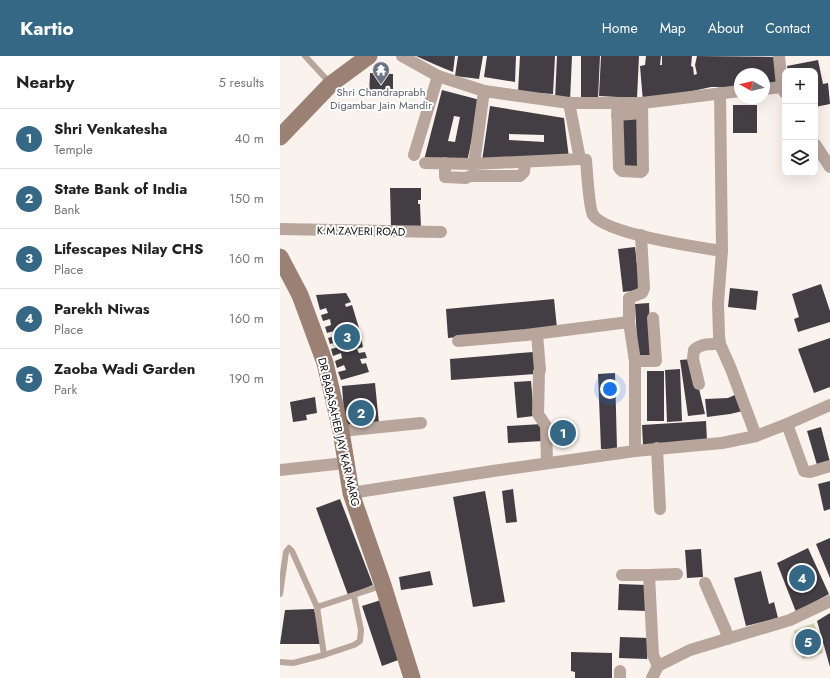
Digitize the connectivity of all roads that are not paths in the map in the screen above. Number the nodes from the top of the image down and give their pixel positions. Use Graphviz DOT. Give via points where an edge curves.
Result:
graph roads {
  1 [pos="305,56"];
  2 [pos="369,56"];
  3 [pos="402,56"];
  4 [pos="779,56"];
  5 [pos="438,76"];
  6 [pos="782,82"];
  7 [pos="331,84"];
  8 [pos="770,89"];
  9 [pos="782,90"];
  10 [pos="484,91"];
  11 [pos="734,92"];
  12 [pos="720,93"];
  13 [pos="569,103"];
  14 [pos="642,108"];
  15 [pos="617,109"];
  16 [pos="280,137"];
  17 [pos="818,149"];
  18 [pos="414,154"];
  19 [pos="580,159"];
  20 [pos="525,162"];
  21 [pos="425,163"];
  22 [pos="445,163"];
  23 [pos="474,164"];
  24 [pos="830,167"];
  25 [pos="280,229"];
  26 [pos="441,232"];
  27 [pos="641,235"];
  28 [pos="722,251"];
  29 [pos="280,257"];
  30 [pos="653,318"];
  31 [pos="629,322"];
  32 [pos="538,334"];
  33 [pos="458,341"];
  34 [pos="720,344"];
  35 [pos="635,361"];
  36 [pos="699,384"];
  37 [pos="830,405"];
  38 [pos="421,423"];
  39 [pos="787,424"];
  40 [pos="341,431"];
  41 [pos="756,436"];
  42 [pos="657,448"];
  43 [pos="635,451"];
  44 [pos="345,463"];
  45 [pos="547,463"];
  46 [pos="830,466"];
  47 [pos="280,470"];
  48 [pos="351,493"];
  49 [pos="660,509"];
  50 [pos="677,574"];
  51 [pos="622,575"];
  52 [pos="649,575"];
  53 [pos="705,583"];
  54 [pos="383,585"];
  55 [pos="280,594"];
  56 [pos="354,596"];
  57 [pos="830,601"];
  58 [pos="317,607"];
  59 [pos="727,639"];
  60 [pos="324,655"];
  61 [pos="280,662"];
  62 [pos="658,666"];
  63 [pos="412,678"];
  64 [pos="652,678"];
  1 -- 7 [label="lane"];
  2 -- 7 [label="main road"];
  3 -- 5 [label="street"];
  4 -- 6 [label="street"];
  5 -- 10 [label="street"];
  5 -- 18 [label="street"];
  7 -- 16 [label="main road"];
  8 -- 9 [label="street"];
  10 -- 13 [label="street"];
  10 -- 23 [label="street"];
  11 -- 12 [label="street"];
  12 -- 14 [label="street"];
  12 -- 28 [label="street"];
  13 -- 15 [label="street"];
  13 -- 19 [label="street"];
  14 -- 15 [label="street"];
  14 -- 15 [label="street" via="641,172 622,171 620,168"];
  17 -- 24 [label="street"];
  19 -- 20 [label="street"];
  19 -- 27 [label="street" via="586,160 592,214 611,226 630,234"];
  20 -- 22 [label="street" via="524,172 520,176 466,178 445,177"];
  20 -- 23 [label="street"];
  21 -- 22 [label="street"];
  22 -- 23 [label="street"];
  25 -- 26 [label="street, K.M.ZAVERI ROAD"];
  27 -- 28 [label="street"];
  27 -- 31 [label="street" via="644,288 642,293 629,298"];
  28 -- 34 [label="street" via="718,303"];
  29 -- 40 [label="main road, DR BABASAHEB JAY KAR MARG" via="300,295 325,363"];
  30 -- 35 [label="street" via="656,360"];
  31 -- 32 [label="street"];
  31 -- 35 [label="street"];
  32 -- 33 [label="street"];
  32 -- 45 [label="street" via="538,414 546,426"];
  34 -- 36 [label="street" via="704,344 694,350 693,359"];
  34 -- 41 [label="street"];
  35 -- 43 [label="street"];
  37 -- 39 [label="street"];
  38 -- 40 [label="street"];
  39 -- 41 [label="street"];
  39 -- 46 [label="street" via="804,471 810,472"];
  40 -- 44 [label="main road, DR BABASAHEB JAY KAR MARG"];
  41 -- 42 [label="street" via="722,443"];
  42 -- 43 [label="street"];
  42 -- 49 [label="street"];
  43 -- 45 [label="street"];
  44 -- 47 [label="street"];
  44 -- 48 [label="main road, DR BABASAHEB JAY KAR MARG"];
  45 -- 48 [label="street"];
  48 -- 54 [label="main road, DR BABASAHEB JAY KAR MARG"];
  50 -- 52 [label="street"];
  51 -- 52 [label="street"];
  52 -- 62 [label="street" via="653,655"];
  53 -- 59 [label="street" via="726,630"];
  54 -- 56 [label="lane"];
  54 -- 63 [label="main road, DR BABASAHEB JAY KAR MARG"];
  55 -- 58 [label="lane" via="286,552 289,548"];
  56 -- 58 [label="lane"];
  56 -- 60 [label="lane" via="361,630 360,640 354,645"];
  57 -- 59 [label="street" via="790,620"];
  58 -- 60 [label="lane"];
  59 -- 62 [label="street" via="690,650"];
  60 -- 61 [label="lane" via="293,663"];
  62 -- 64 [label="street"];
}
